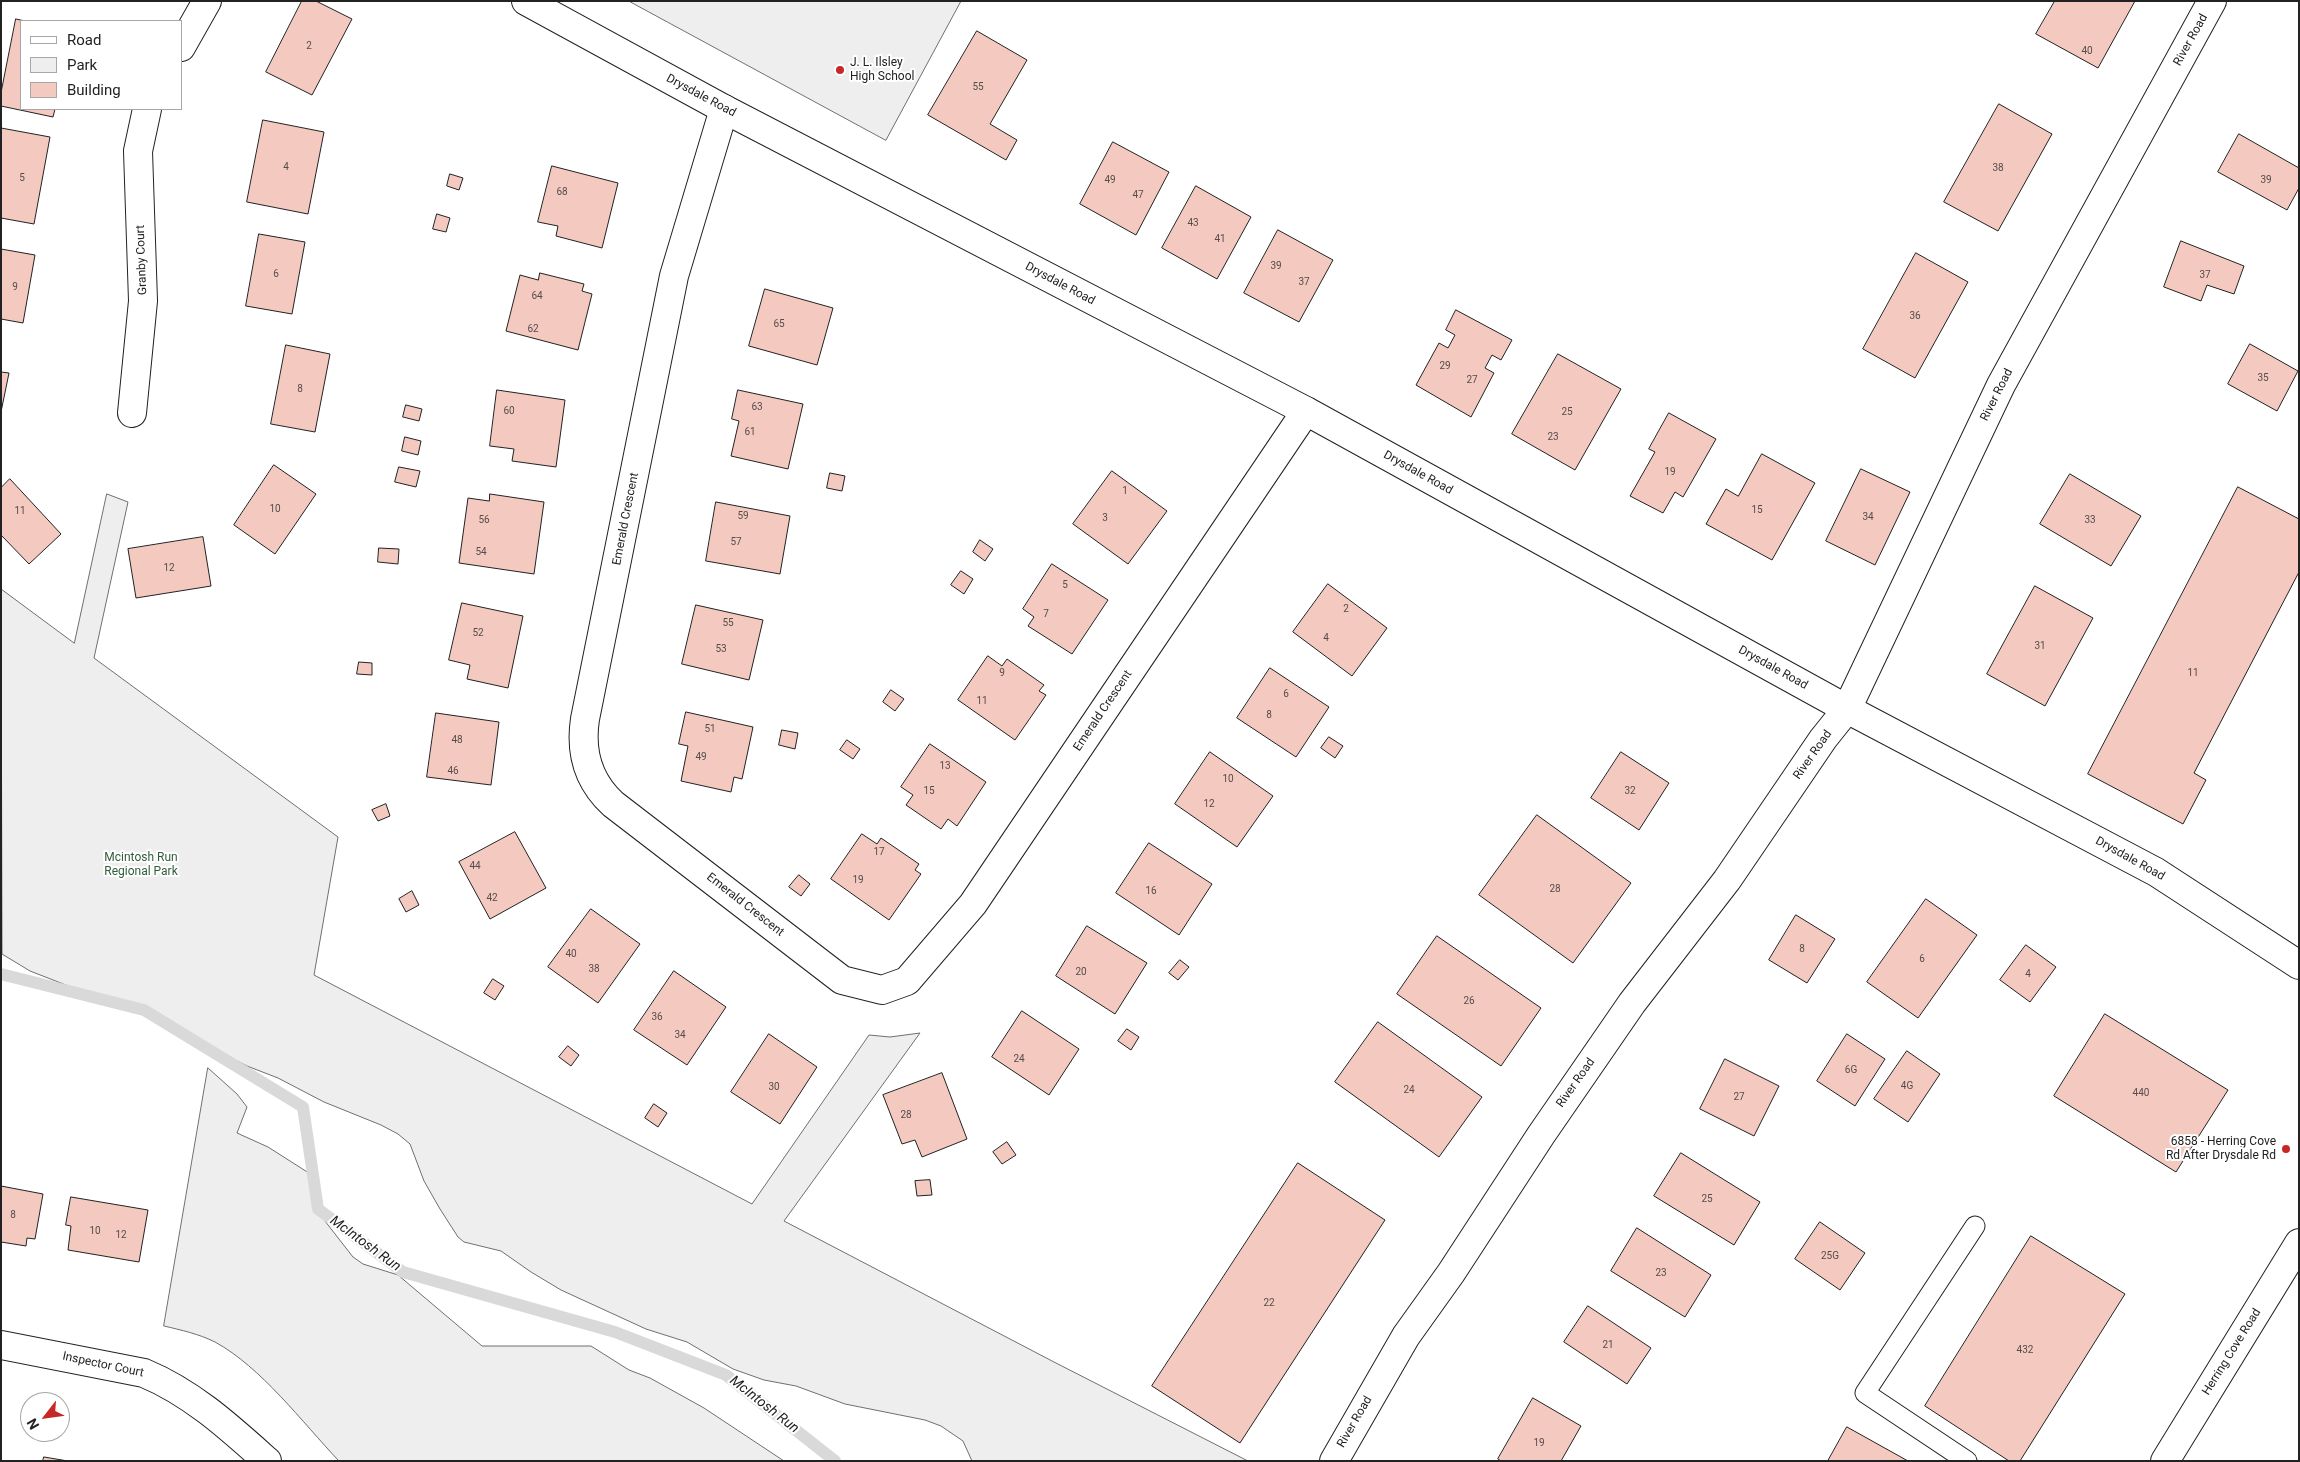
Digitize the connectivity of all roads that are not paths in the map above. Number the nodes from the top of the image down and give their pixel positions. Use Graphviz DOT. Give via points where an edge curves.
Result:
graph roads {
  1 [pos="207,1"];
  2 [pos="526,1"];
  3 [pos="2212,1"];
  4 [pos="182,45"];
  5 [pos="724,109"];
  6 [pos="147,110"];
  7 [pos="1306,411"];
  8 [pos="132,413"];
  9 [pos="1847,709"];
  10 [pos="2299,965"];
  11 [pos="1976,1226"];
  12 [pos="2299,1243"];
  13 [pos="1,1344"];
  14 [pos="267,1461"];
  15 [pos="1334,1461"];
  16 [pos="1967,1461"];
  17 [pos="2165,1461"];
  1 -- 4 [label="street"];
  2 -- 5 [label="street, Drysdale Road"];
  3 -- 9 [label="street, River Road" via="2001,385"];
  5 -- 7 [label="street, Drysdale Road"];
  5 -- 7 [label="street, Emerald Crescent" via="674,276 585,719 583,750 591,776 612,804 842,980 882,990 907,981 941,943 978,896"];
  6 -- 8 [label="street, Granby Court" via="138,151 143,301"];
  7 -- 9 [label="street, Drysdale Road"];
  9 -- 10 [label="street, Drysdale Road" via="2156,872"];
  9 -- 15 [label="street, River Road" via="1823,738 1727,880 1632,1003 1541,1135 1406,1336"];
  11 -- 16 [label="lane" via="1865,1393"];
  12 -- 17 [label="street, Herring Cove Road"];
  13 -- 14 [label="street, Inspector Court" via="144,1373 204,1407"];
}
